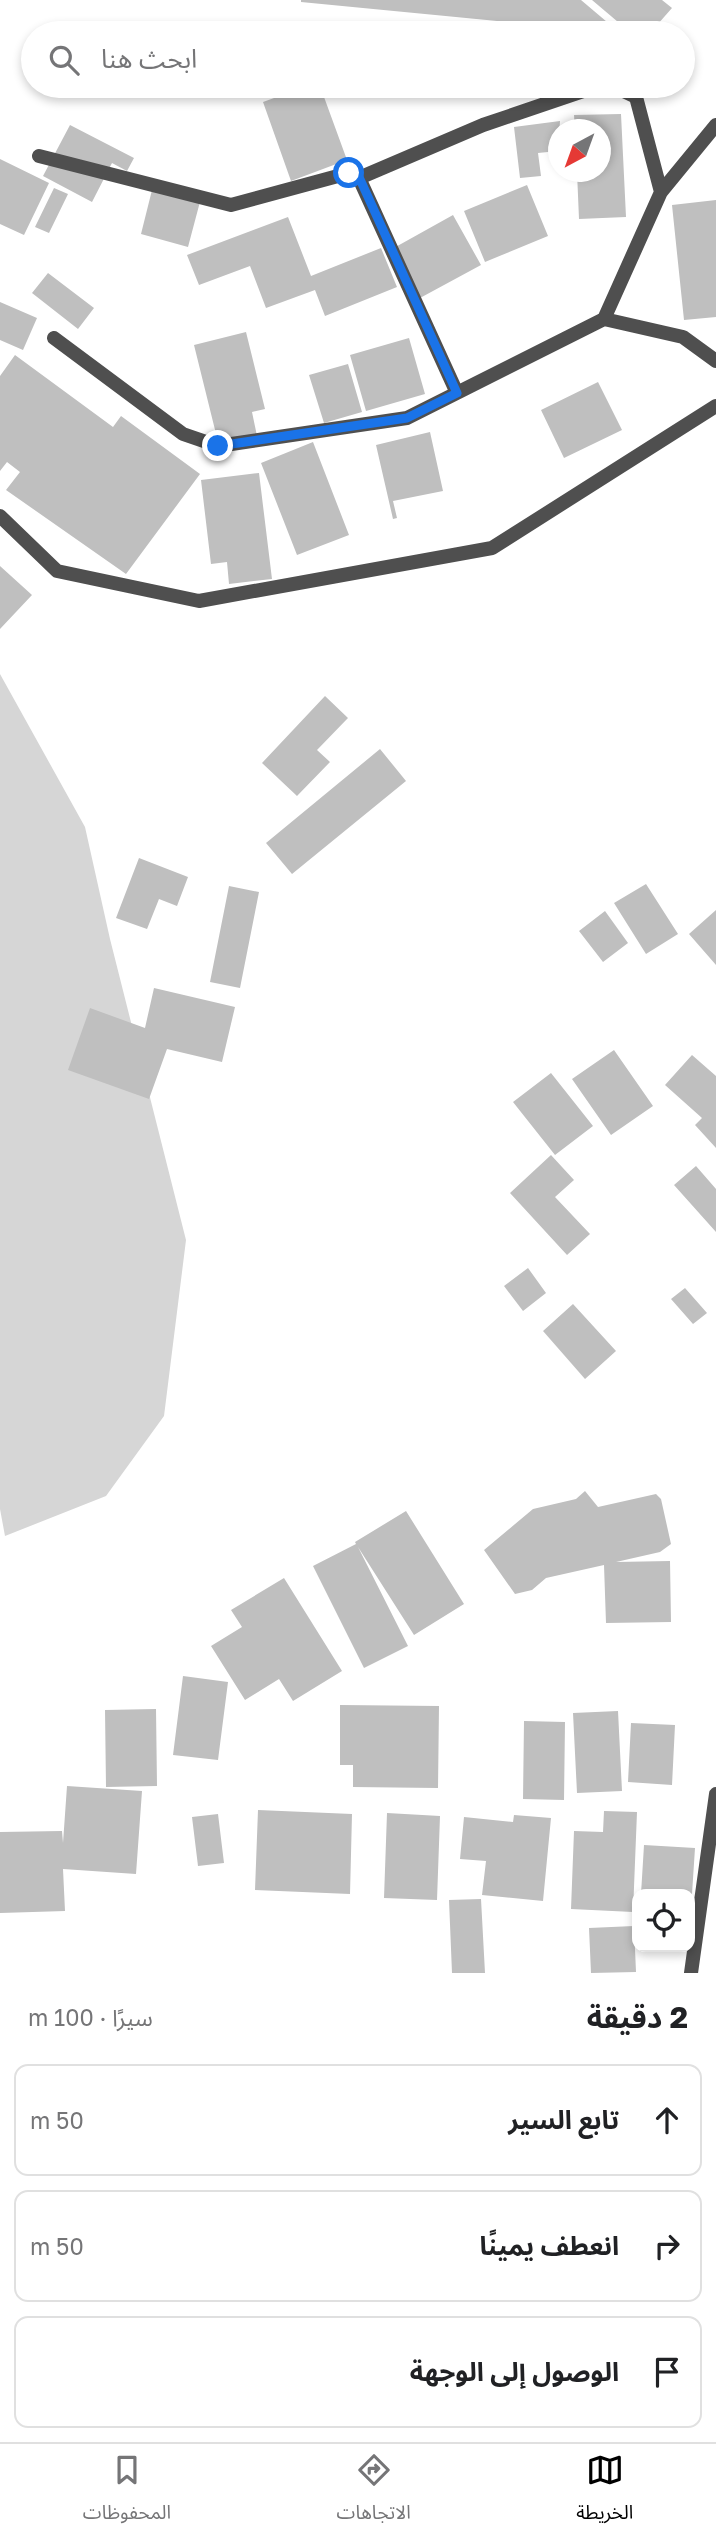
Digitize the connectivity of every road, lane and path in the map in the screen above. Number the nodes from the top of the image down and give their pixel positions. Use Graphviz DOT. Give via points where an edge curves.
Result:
graph roads {
  1 [pos="562,98"];
  2 [pos="636,98"];
  3 [pos="716,125"];
  4 [pos="39,156"];
  5 [pos="359,177"];
  6 [pos="661,192"];
  7 [pos="604,319"];
  8 [pos="54,338"];
  9 [pos="716,361"];
  10 [pos="457,393"];
  11 [pos="716,406"];
  12 [pos="0,516"];
  13 [pos="716,1794"];
  14 [pos="691,1973"];
  1 -- 5 [label="street" via="483,125"];
  2 -- 6 [label="street"];
  3 -- 6 [label="street"];
  4 -- 5 [label="street" via="232,205 349,173"];
  5 -- 10 [label="street"];
  6 -- 7 [label="street"];
  7 -- 9 [label="street" via="683,337"];
  7 -- 10 [label="street"];
  8 -- 10 [label="street" via="183,434 218,446 407,418"];
  11 -- 12 [label="street" via="492,548 199,601 57,571"];
  13 -- 14 [label="street"];
}
